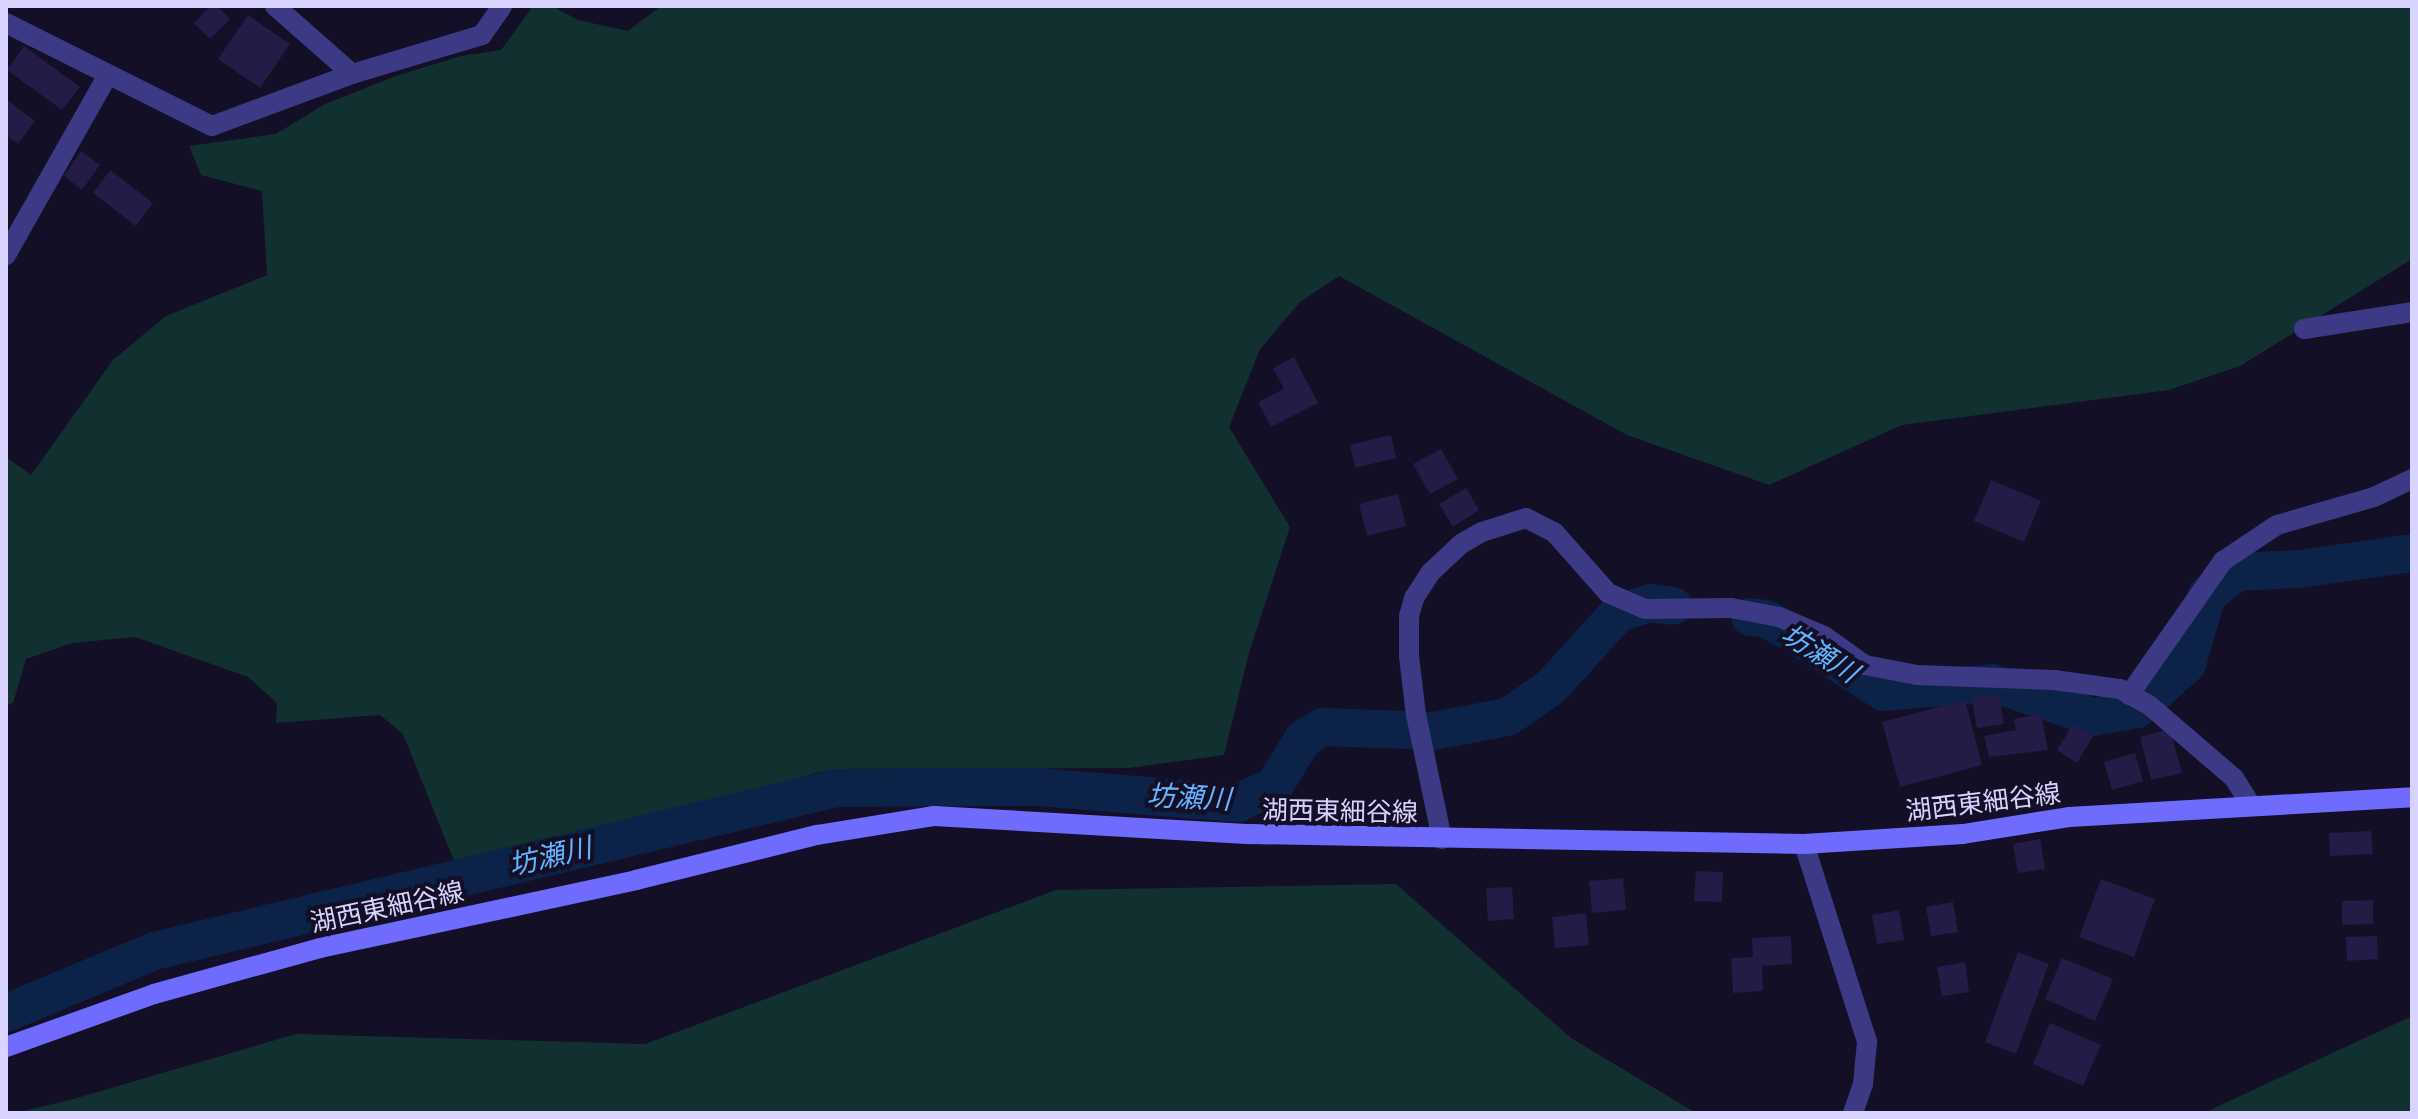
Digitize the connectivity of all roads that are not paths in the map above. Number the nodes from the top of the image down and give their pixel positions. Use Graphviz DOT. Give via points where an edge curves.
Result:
graph roads {
  1 [pos="275,6"];
  2 [pos="502,6"];
  3 [pos="6,23"];
  4 [pos="352,74"];
  5 [pos="108,75"];
  6 [pos="6,255"];
  7 [pos="2412,312"];
  8 [pos="2304,329"];
  9 [pos="2412,479"];
  10 [pos="2129,695"];
  11 [pos="2412,797"];
  12 [pos="2251,805"];
  13 [pos="1442,839"];
  14 [pos="1804,844"];
  15 [pos="6,1047"];
  16 [pos="1853,1113"];
  1 -- 4 [label="street"];
  2 -- 4 [label="street" via="482,35"];
  3 -- 5 [label="street"];
  4 -- 5 [label="street" via="212,126"];
  5 -- 6 [label="street"];
  7 -- 8 [label="street"];
  9 -- 10 [label="street" via="2374,497 2277,525 2223,561"];
  10 -- 12 [label="street" via="2180,730 2234,778"];
  10 -- 13 [label="street" via="2120,689 2054,680 1917,675 1865,665 1824,636 1779,617 1731,608 1645,609 1608,593 1543,524 1512,520 1461,544 1430,573 1409,616 1416,715"];
  11 -- 12 [label="main road, 湖西東細谷線"];
  12 -- 14 [label="main road, 湖西東細谷線"];
  13 -- 14 [label="main road, 湖西東細谷線"];
  13 -- 15 [label="main road, 湖西東細谷線" via="934,816 817,835 320,948 154,994"];
  14 -- 16 [label="street" via="1867,1042 1863,1084"];
}
